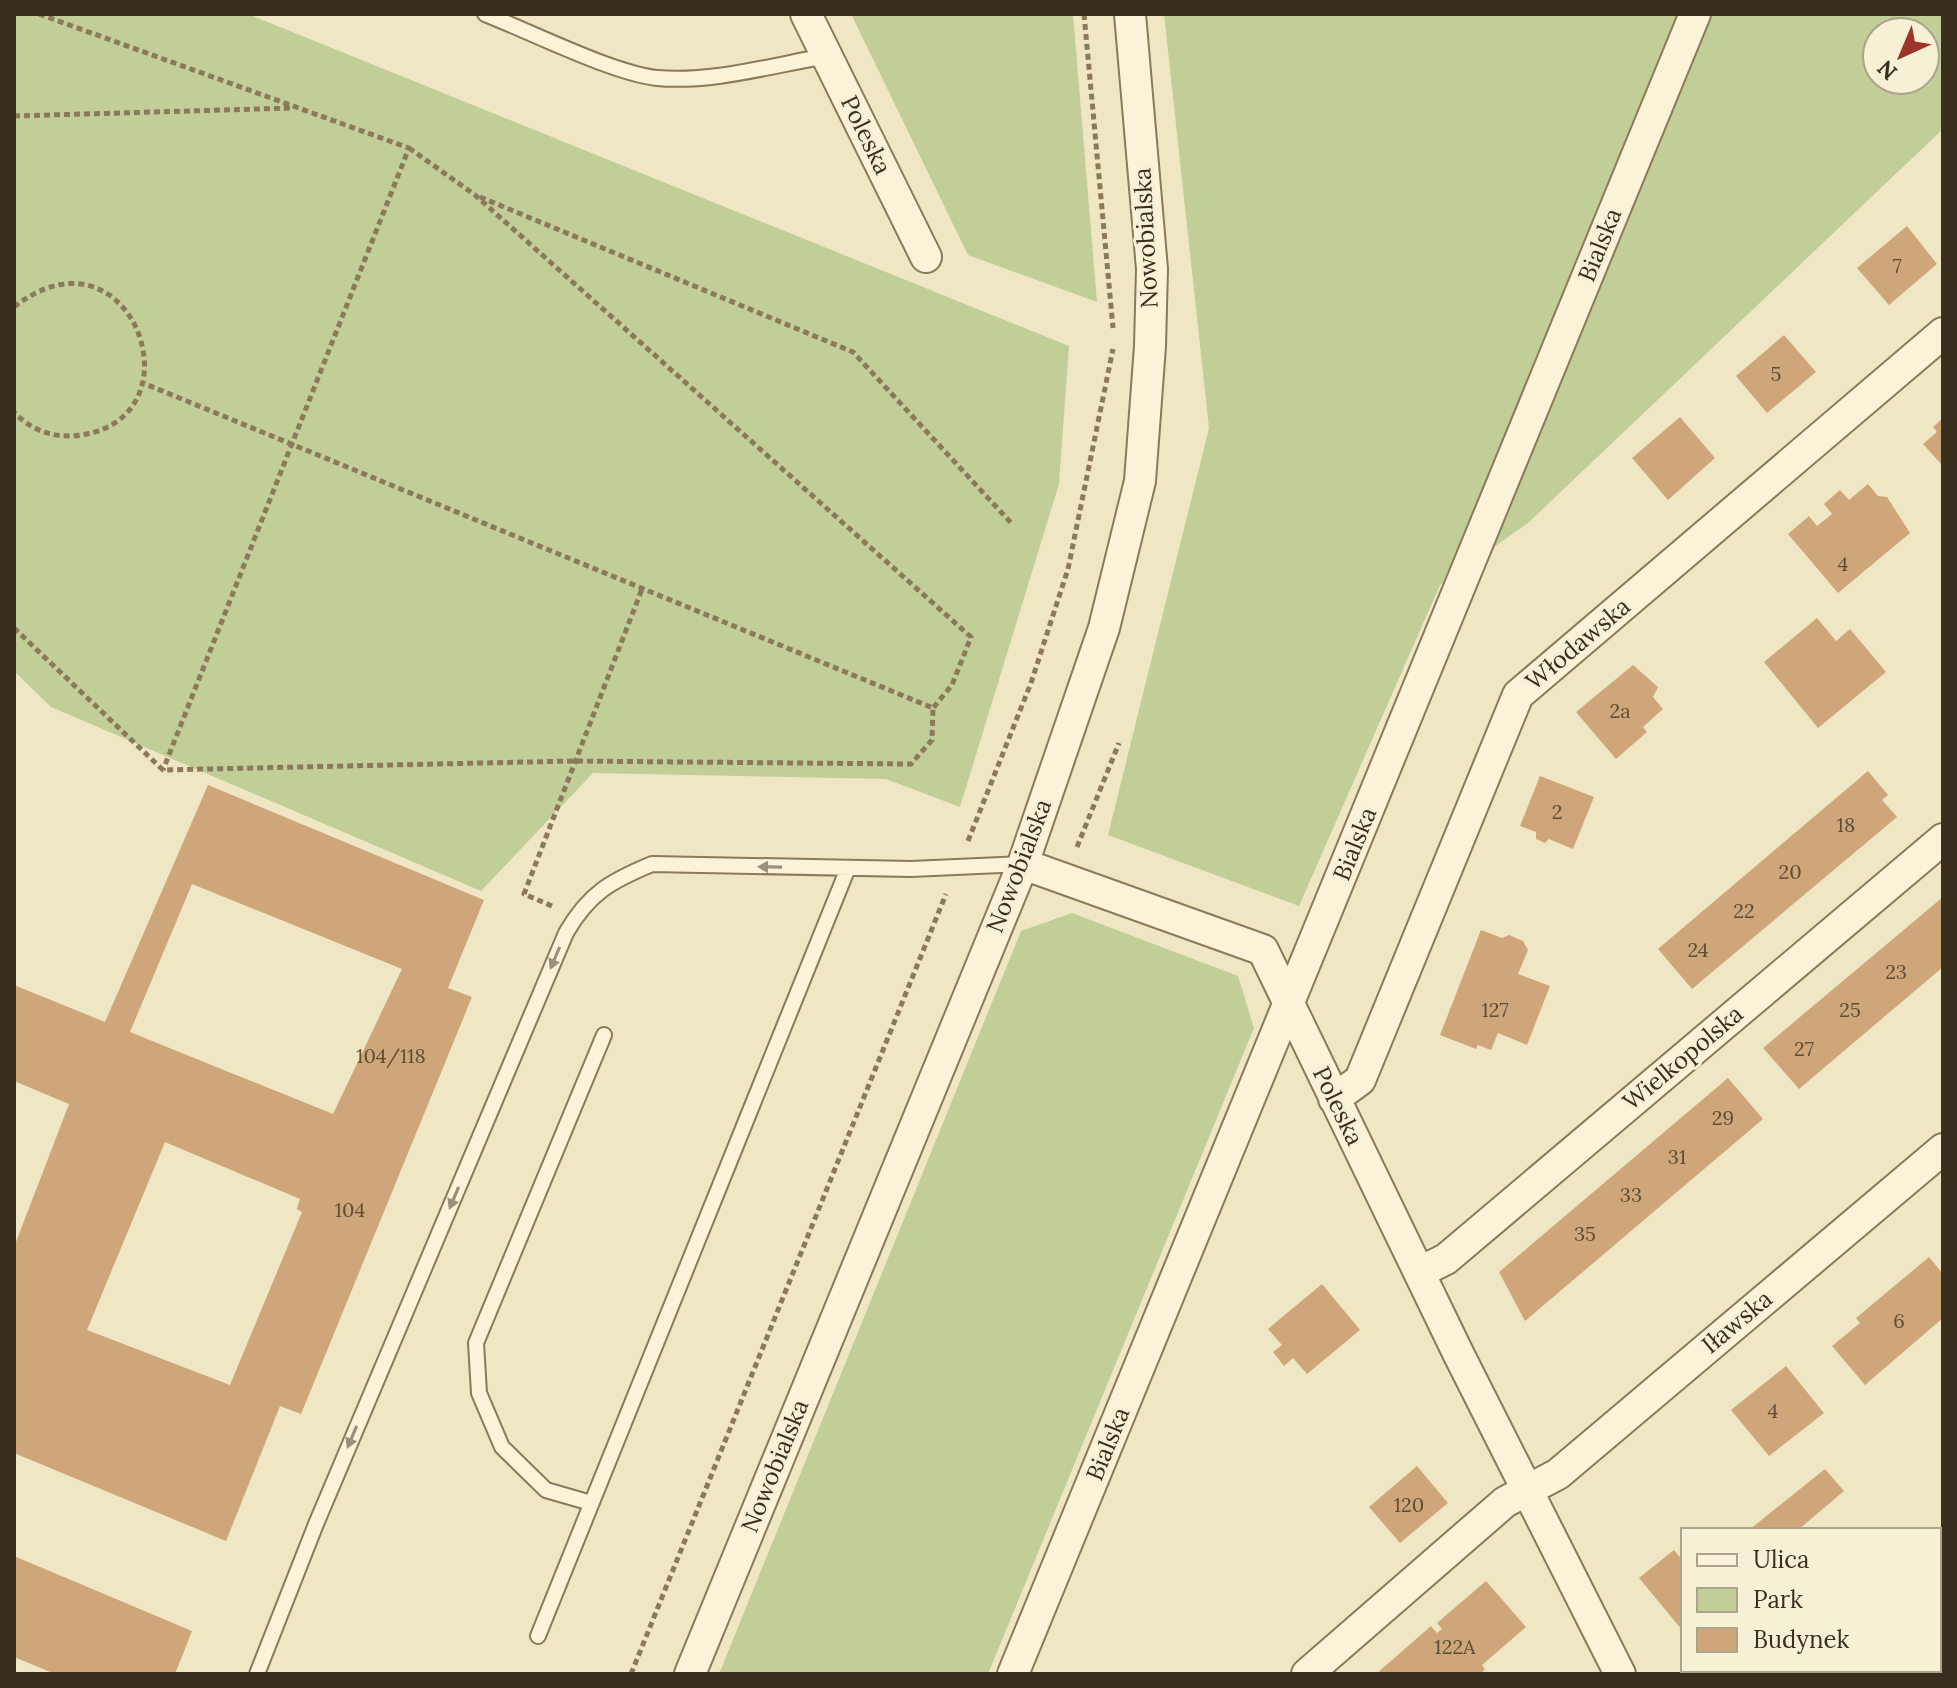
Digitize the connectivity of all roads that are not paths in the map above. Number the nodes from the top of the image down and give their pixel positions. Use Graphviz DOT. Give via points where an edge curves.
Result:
graph roads {
  1 [pos="485,14"];
  2 [pos="806,14"];
  3 [pos="1130,14"];
  4 [pos="1695,14"];
  5 [pos="827,56"];
  6 [pos="926,257"];
  7 [pos="1943,333"];
  8 [pos="1943,839"];
  9 [pos="1023,864"];
  10 [pos="848,868"];
  11 [pos="1290,1002"];
  12 [pos="604,1035"];
  13 [pos="1334,1099"];
  14 [pos="1943,1149"];
  15 [pos="1420,1272"];
  16 [pos="1528,1490"];
  17 [pos="591,1503"];
  18 [pos="538,1636"];
  19 [pos="257,1674"];
  20 [pos="690,1674"];
  21 [pos="1013,1674"];
  22 [pos="1307,1674"];
  23 [pos="1620,1674"];
  1 -- 5 [label="lane" via="654,78 706,77"];
  2 -- 5 [label="street, Poleska"];
  3 -- 9 [label="street, Nowobialska" via="1152,269 1140,481 1104,628"];
  4 -- 11 [label="street, Bialska"];
  5 -- 6 [label="street, Poleska"];
  7 -- 13 [label="street, Włodawska" via="1518,695 1360,1080"];
  8 -- 15 [label="street, Wielkopolska" via="1446,1259"];
  9 -- 10 [label="lane"];
  9 -- 11 [label="street, Poleska" via="1263,950"];
  9 -- 20 [label="street, Nowobialska"];
  10 -- 17 [label="lane"];
  10 -- 19 [label="lane, one-way" via="652,864 614,880 581,906"];
  11 -- 13 [label="street, Poleska"];
  11 -- 21 [label="street, Bialska"];
  12 -- 17 [label="lane" via="476,1343 479,1393 502,1447 546,1490"];
  13 -- 15 [label="street, Poleska"];
  14 -- 16 [label="street, Iławska" via="1558,1474"];
  15 -- 16 [label="street, Poleska"];
  16 -- 22 [label="street" via="1505,1502"];
  16 -- 23 [label="street, Poleska"];
  17 -- 18 [label="lane"];
}
